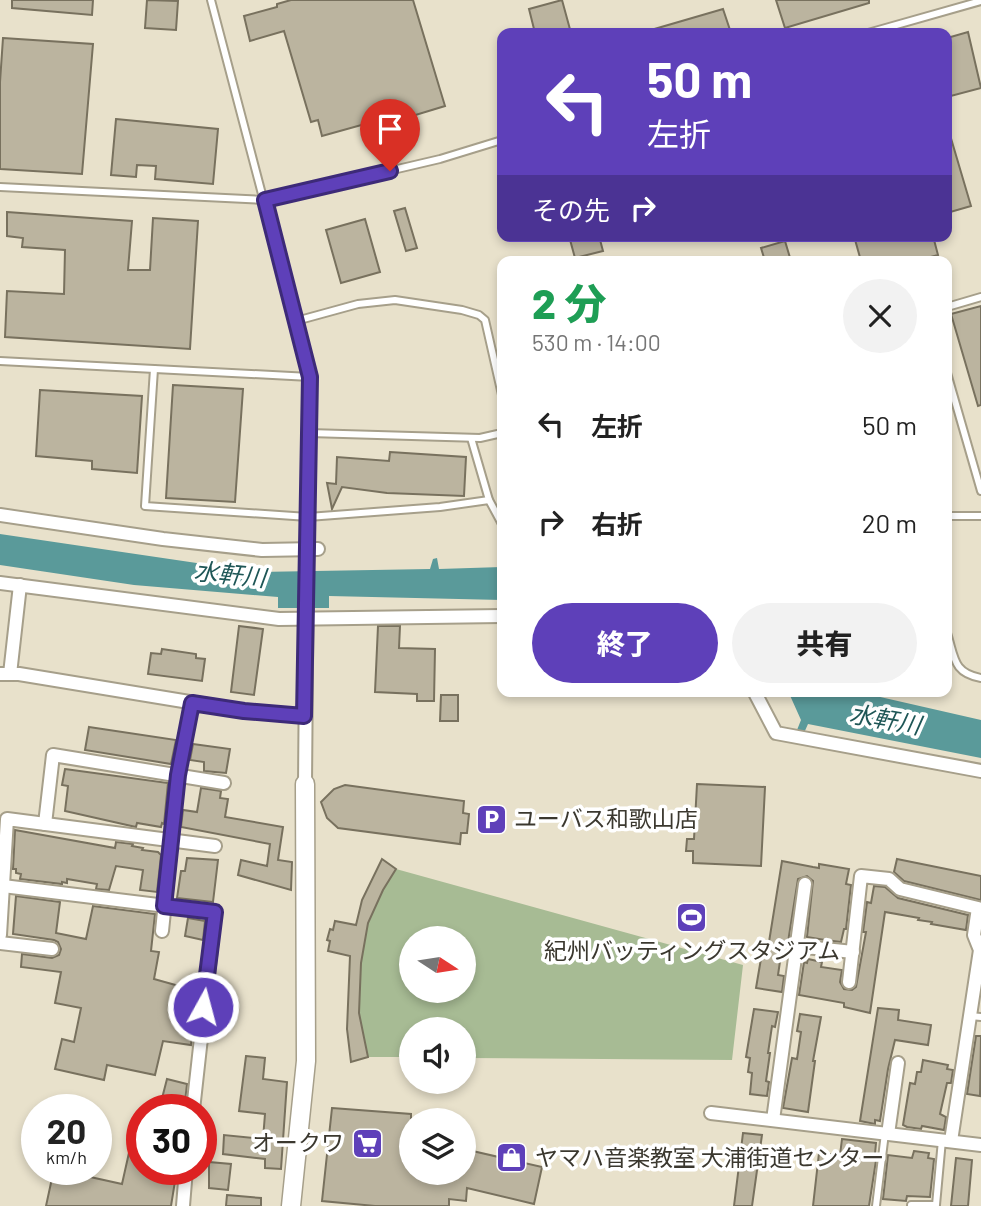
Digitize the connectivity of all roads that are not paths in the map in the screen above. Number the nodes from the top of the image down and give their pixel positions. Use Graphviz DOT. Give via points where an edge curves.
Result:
graph roads {
  1 [pos="211,0"];
  2 [pos="981,1"];
  3 [pos="885,28"];
  4 [pos="497,142"];
  5 [pos="0,187"];
  6 [pos="265,200"];
  7 [pos="981,297"];
  8 [pos="952,306"];
  9 [pos="296,321"];
  10 [pos="0,362"];
  11 [pos="154,369"];
  12 [pos="497,373"];
  13 [pos="310,377"];
  14 [pos="952,390"];
  15 [pos="309,433"];
  16 [pos="497,434"];
  17 [pos="471,438"];
  18 [pos="981,491"];
  19 [pos="489,500"];
  20 [pos="0,515"];
  21 [pos="497,515"];
  22 [pos="952,516"];
  23 [pos="981,516"];
  24 [pos="308,517"];
  25 [pos="313,549"];
  26 [pos="0,583"];
  27 [pos="20,585"];
  28 [pos="306,614"];
  29 [pos="497,616"];
  30 [pos="952,649"];
  31 [pos="5,674"];
  32 [pos="981,678"];
  33 [pos="757,697"];
  34 [pos="192,703"];
  35 [pos="304,716"];
  36 [pos="981,771"];
  37 [pos="178,775"];
  38 [pos="224,783"];
  39 [pos="305,784"];
  40 [pos="45,824"];
  41 [pos="171,841"];
  42 [pos="215,846"];
  43 [pos="805,884"];
  44 [pos="3,886"];
  45 [pos="164,906"];
  46 [pos="162,931"];
  47 [pos="0,934"];
  48 [pos="0,943"];
  49 [pos="796,946"];
  50 [pos="52,949"];
  51 [pos="853,953"];
  52 [pos="980,955"];
  53 [pos="849,982"];
  54 [pos="976,1016"];
  55 [pos="898,1063"];
  56 [pos="195,1094"];
  57 [pos="711,1113"];
  58 [pos="773,1120"];
  59 [pos="887,1134"];
  60 [pos="947,1141"];
  61 [pos="981,1145"];
  62 [pos="185,1185"];
  63 [pos="911,1205"];
  64 [pos="183,1206"];
  65 [pos="291,1206"];
  66 [pos="876,1206"];
  1 -- 6 [label="lane"];
  2 -- 3 [label="lane"];
  4 -- 6 [label="lane"];
  5 -- 6 [label="lane"];
  6 -- 9 [label="lane"];
  7 -- 8 [label="lane"];
  9 -- 12 [label="lane" via="358,304 395,300 461,310 485,320"];
  9 -- 13 [label="lane"];
  10 -- 11 [label="lane"];
  11 -- 13 [label="lane"];
  11 -- 24 [label="lane" via="145,506"];
  13 -- 15 [label="lane"];
  14 -- 18 [label="lane"];
  15 -- 17 [label="lane"];
  15 -- 24 [label="lane"];
  16 -- 17 [label="lane"];
  17 -- 19 [label="lane"];
  19 -- 21 [label="lane"];
  19 -- 24 [label="lane"];
  20 -- 25 [label="street" via="176,541 262,550"];
  22 -- 23 [label="lane"];
  24 -- 25 [label="lane"];
  25 -- 28 [label="street"];
  26 -- 27 [label="street"];
  27 -- 28 [label="street" via="279,619"];
  27 -- 31 [label="street"];
  28 -- 29 [label="street"];
  28 -- 35 [label="street"];
  30 -- 32 [label="lane" via="958,668"];
  31 -- 34 [label="street"];
  33 -- 36 [label="street" via="776,733"];
  34 -- 35 [label="street"];
  34 -- 37 [label="street"];
  35 -- 39 [label="street"];
  37 -- 38 [label="street"];
  37 -- 40 [label="street" via="53,755"];
  37 -- 41 [label="street"];
  39 -- 65 [label="street" via="306,1061"];
  40 -- 41 [label="street"];
  40 -- 44 [label="street" via="7,819"];
  41 -- 42 [label="street"];
  41 -- 45 [label="street"];
  43 -- 49 [label="street"];
  44 -- 45 [label="street"];
  44 -- 47 [label="street"];
  45 -- 46 [label="street"];
  45 -- 56 [label="street" via="215,912"];
  48 -- 50 [label="street"];
  49 -- 51 [label="street"];
  49 -- 58 [label="street"];
  51 -- 52 [label="street" via="861,876 889,878 900,889 978,908 974,935"];
  51 -- 53 [label="street"];
  52 -- 54 [label="street"];
  54 -- 60 [label="street"];
  55 -- 59 [label="street"];
  57 -- 58 [label="street"];
  58 -- 59 [label="street"];
  59 -- 60 [label="street"];
  59 -- 66 [label="lane"];
  60 -- 61 [label="street"];
  60 -- 63 [label="lane" via="936,1205"];
  62 -- 64 [label="street"];
}
